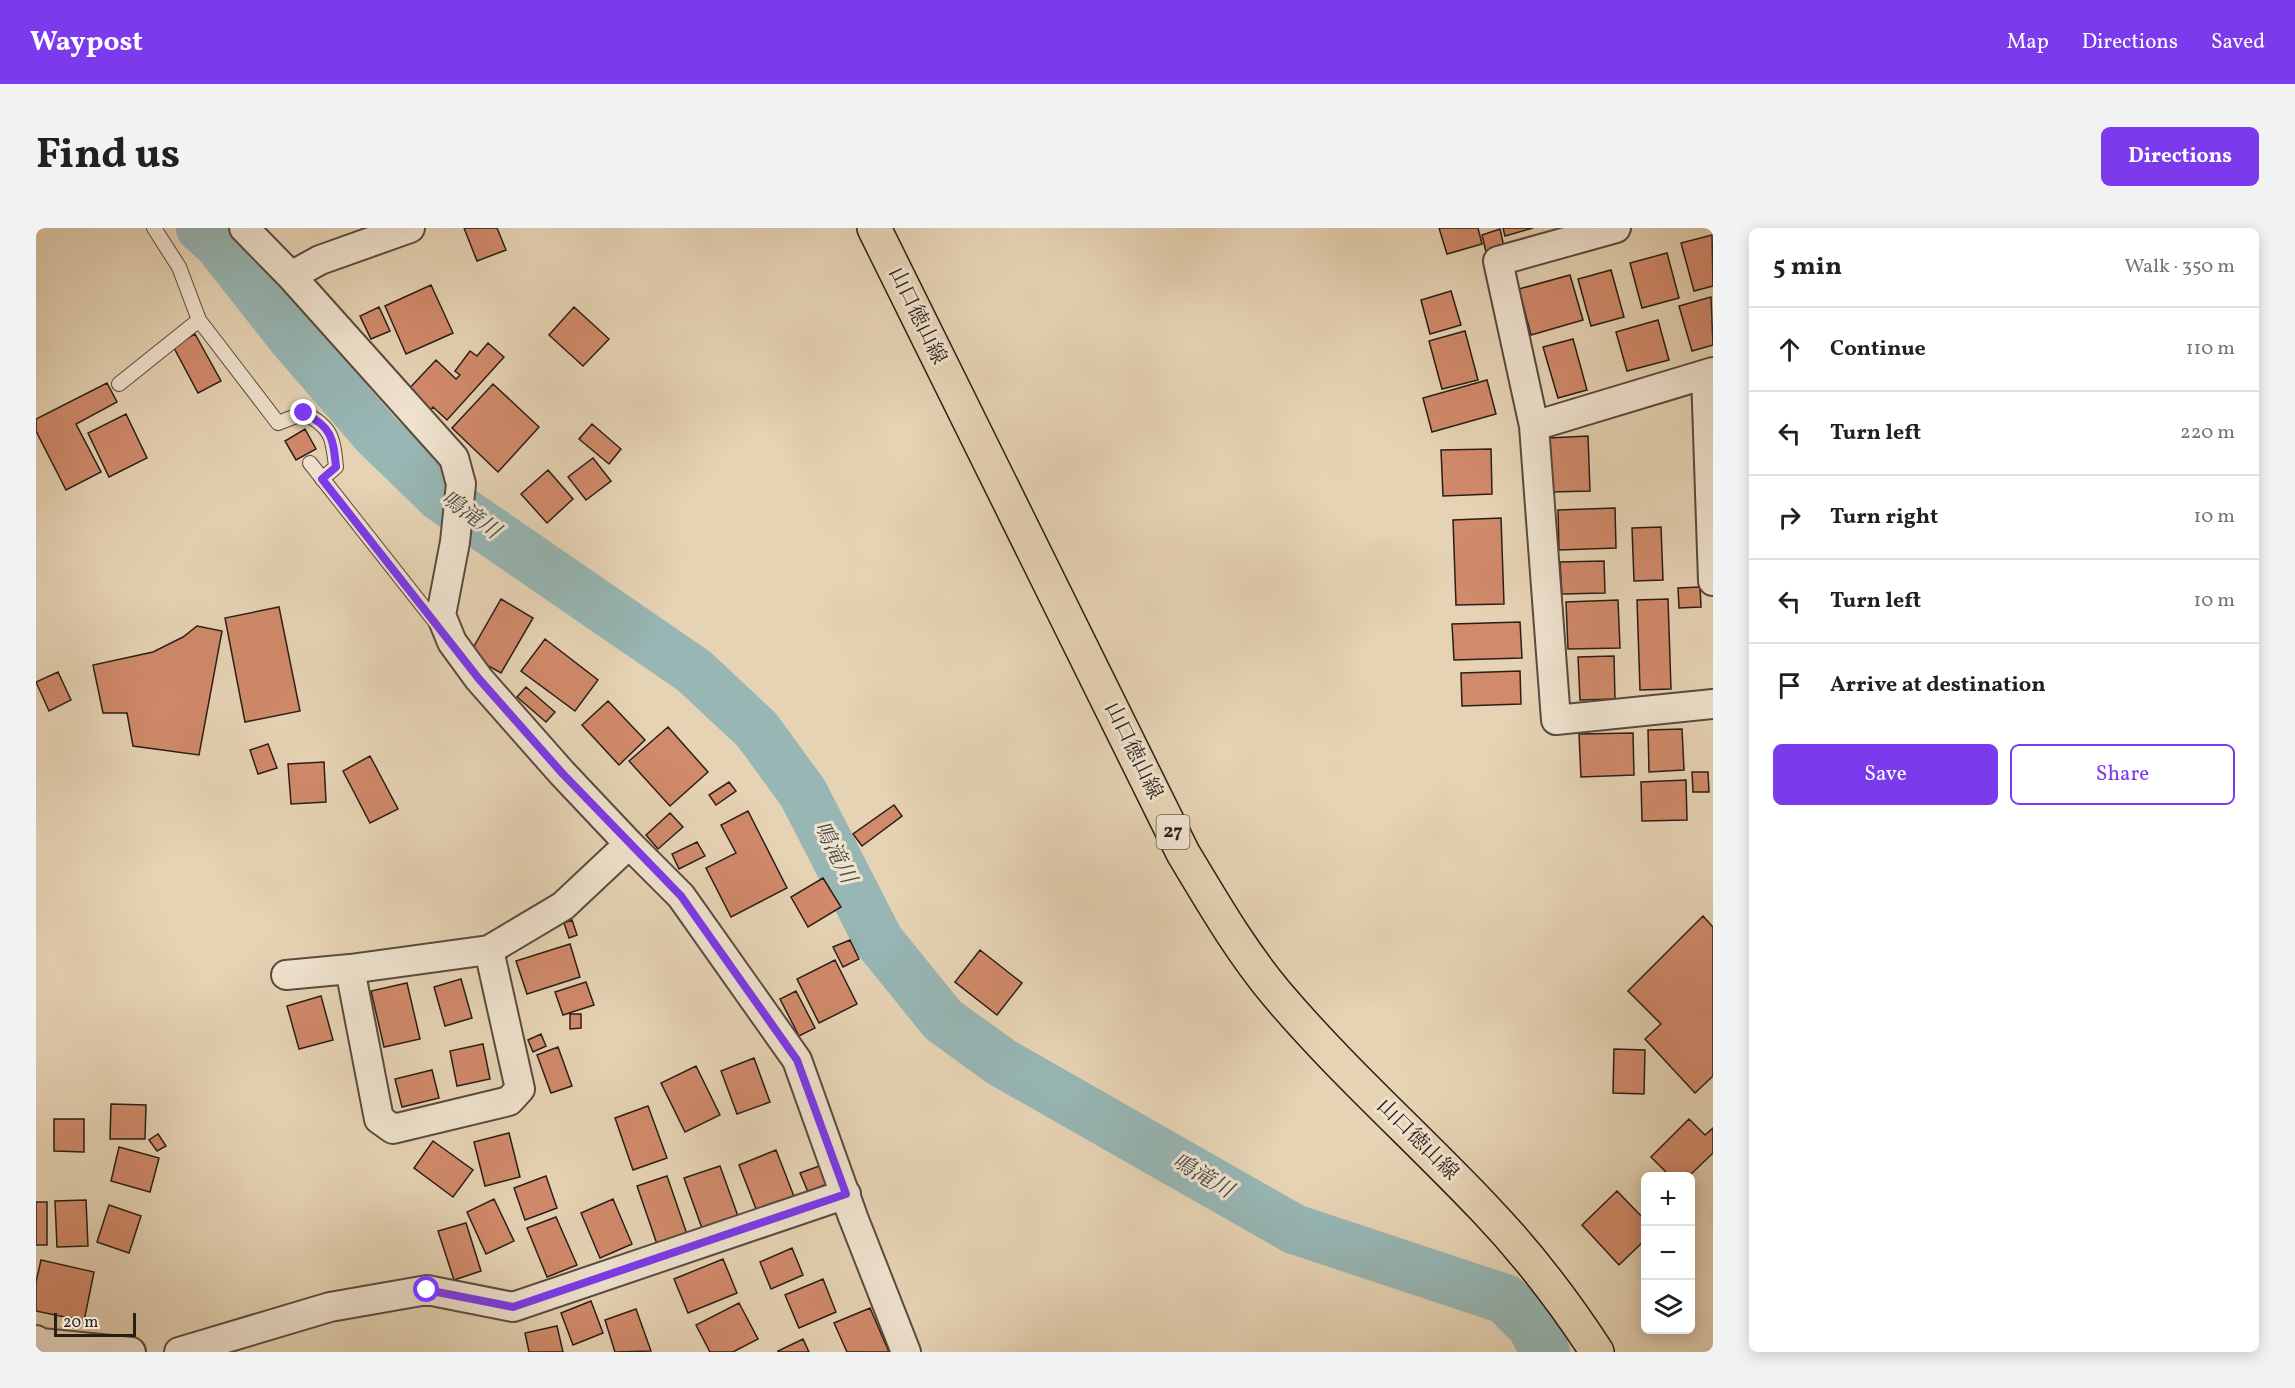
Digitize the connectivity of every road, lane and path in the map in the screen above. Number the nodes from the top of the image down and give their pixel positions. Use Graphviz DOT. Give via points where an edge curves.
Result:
graph roads {
  1 [pos="154,228"];
  2 [pos="244,228"];
  3 [pos="410,228"];
  4 [pos="874,228"];
  5 [pos="1616,228"];
  6 [pos="291,276"];
  7 [pos="199,320"];
  8 [pos="1709,373"];
  9 [pos="119,384"];
  10 [pos="1534,426"];
  11 [pos="310,463"];
  12 [pos="322,479"];
  13 [pos="1713,581"];
  14 [pos="452,642"];
  15 [pos="1713,704"];
  16 [pos="629,844"];
  17 [pos="489,950"];
  18 [pos="350,969"];
  19 [pos="286,975"];
  20 [pos="846,1194"];
  21 [pos="36,1340"];
  22 [pos="131,1352"];
  23 [pos="179,1352"];
  24 [pos="906,1352"];
  25 [pos="1597,1352"];
  1 -- 7 [label="lane" via="179,267"];
  2 -- 6 [label="street"];
  3 -- 6 [label="street" via="320,260"];
  4 -- 25 [label="main road, 山口徳山線 / 27" via="1183,853 1237,940 1318,1039 1527,1256"];
  5 -- 10 [label="street" via="1498,261"];
  6 -- 14 [label="street" via="454,458 461,483 441,615"];
  7 -- 9 [label="lane"];
  7 -- 12 [label="lane" via="278,423 304,413 321,422 333,442 336,467"];
  8 -- 10 [label="street"];
  8 -- 13 [label="street"];
  10 -- 15 [label="street" via="1556,720"];
  11 -- 12 [label="lane"];
  12 -- 14 [label="lane"];
  14 -- 16 [label="street" via="479,679"];
  16 -- 17 [label="street" via="563,906"];
  16 -- 20 [label="street" via="681,896 797,1060"];
  17 -- 18 [label="street"];
  17 -- 18 [label="street" via="520,1089 509,1101 393,1129 379,1119"];
  18 -- 19 [label="street"];
  20 -- 23 [label="street" via="513,1307 427,1290 330,1307"];
  20 -- 24 [label="street"];
  21 -- 22 [label="street"];
}
